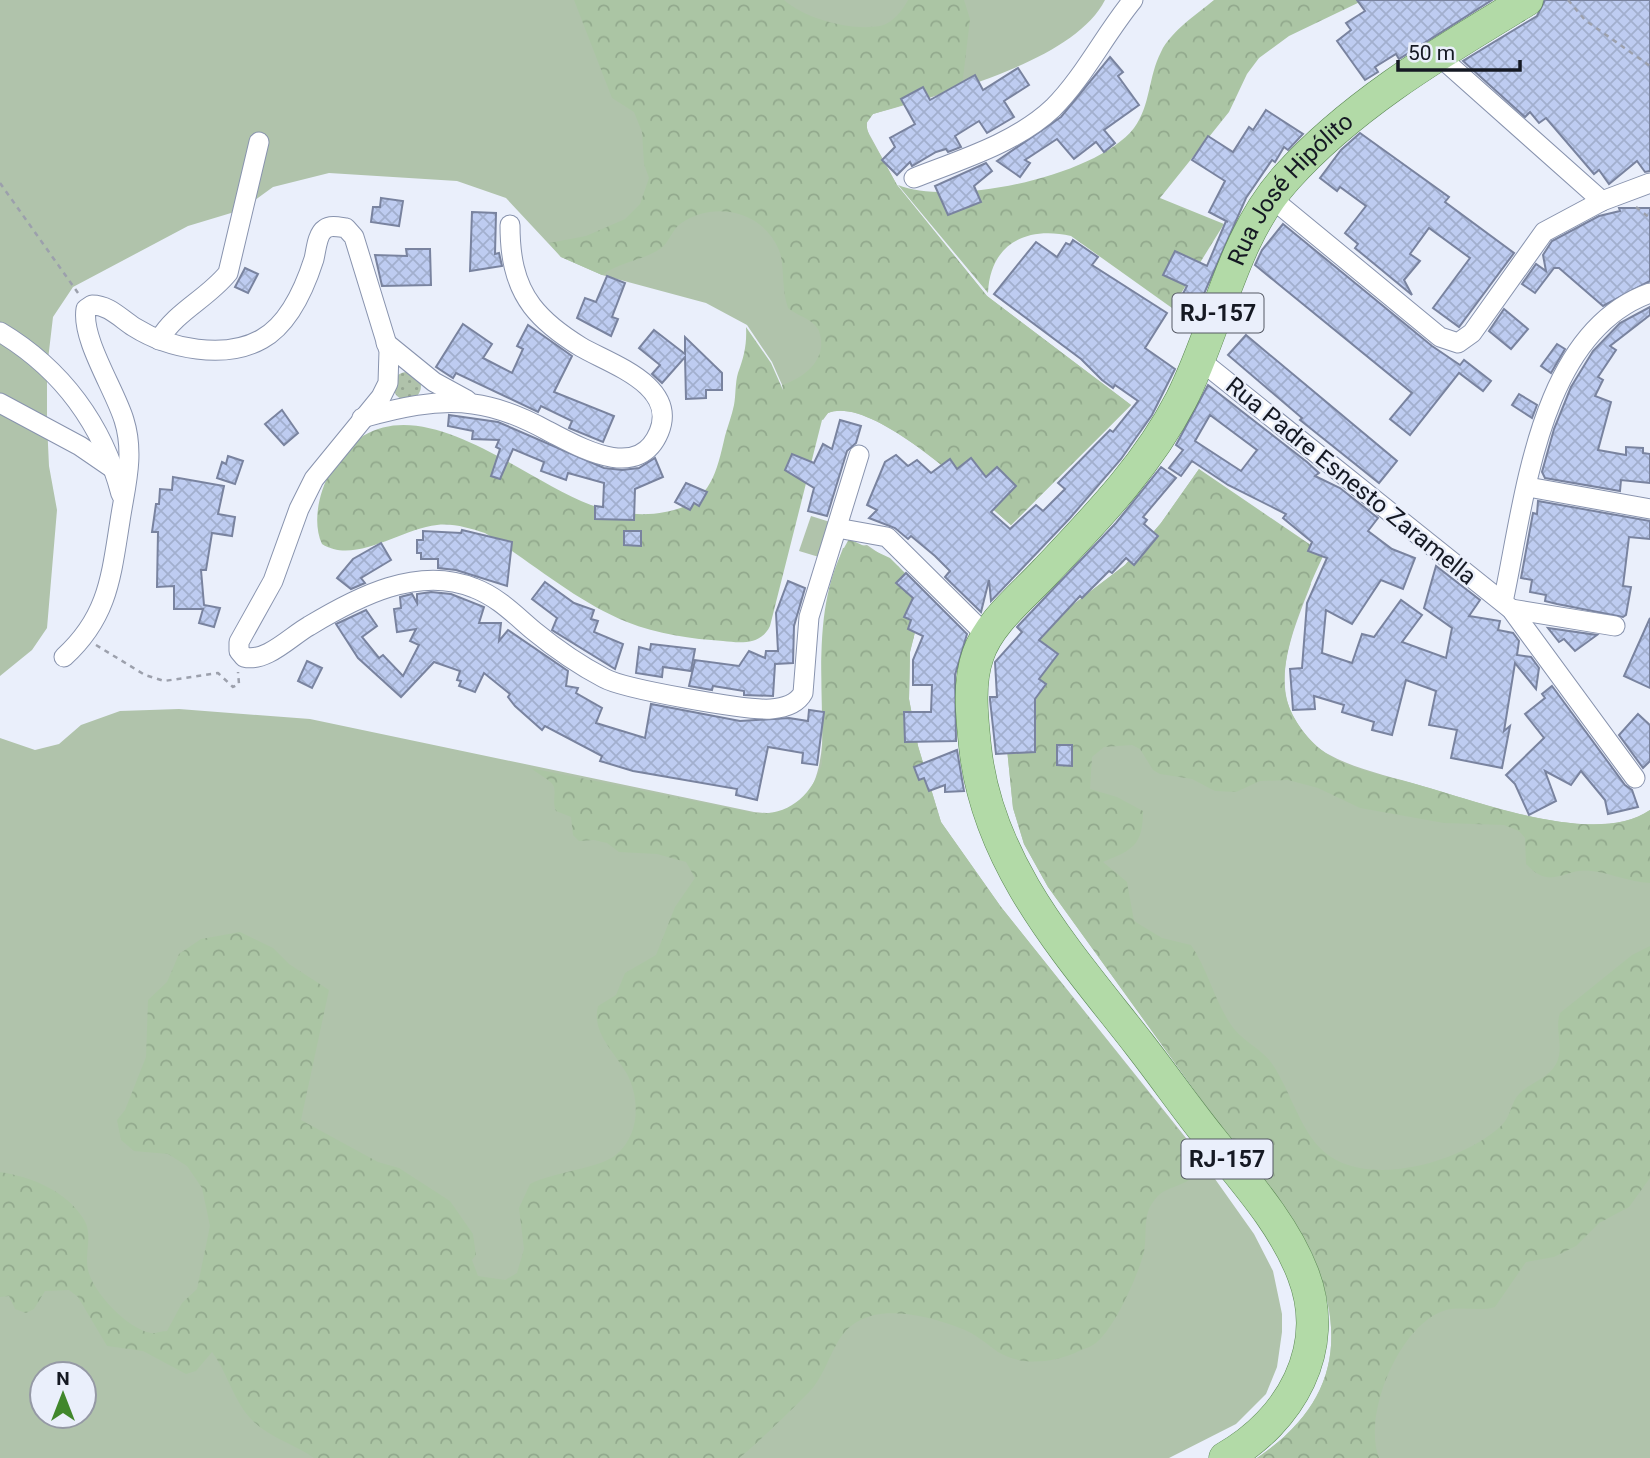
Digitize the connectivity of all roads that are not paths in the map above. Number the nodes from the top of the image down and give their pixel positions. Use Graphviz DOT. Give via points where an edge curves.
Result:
graph roads {
  1 [pos="1133,0"];
  2 [pos="1527,0"];
  3 [pos="1439,56"];
  4 [pos="259,142"];
  5 [pos="914,178"];
  6 [pos="1650,183"];
  7 [pos="1270,197"];
  8 [pos="1602,201"];
  9 [pos="510,225"];
  10 [pos="1650,293"];
  11 [pos="0,332"];
  12 [pos="159,340"];
  13 [pos="385,340"];
  14 [pos="1199,360"];
  15 [pos="0,403"];
  16 [pos="474,404"];
  17 [pos="362,418"];
  18 [pos="859,455"];
  19 [pos="115,470"];
  20 [pos="1528,487"];
  21 [pos="124,503"];
  22 [pos="1650,509"];
  23 [pos="842,529"];
  24 [pos="1507,606"];
  25 [pos="1615,626"];
  26 [pos="987,636"];
  27 [pos="64,657"];
  28 [pos="1635,778"];
  29 [pos="1225,1458"];
  1 -- 5 [label="street" via="1064,96 1040,119 970,157"];
  2 -- 3 [label="main road, Rua José Hipólito / RJ-157"];
  3 -- 7 [label="main road, Rua José Hipólito / RJ-157" via="1348,120"];
  3 -- 8 [label="street"];
  4 -- 12 [label="street" via="228,273 172,321"];
  6 -- 8 [label="street"];
  7 -- 8 [label="street" via="1453,343 1464,341 1544,232"];
  7 -- 14 [label="main road, Rua José Hipólito / RJ-157" via="1239,258"];
  9 -- 16 [label="street" via="518,281 533,307 569,339 644,383 657,398 662,425 646,449 606,457 584,451 529,422"];
  10 -- 20 [label="street" via="1615,311 1566,367 1541,429"];
  11 -- 19 [label="street" via="42,360 76,398"];
  12 -- 13 [label="street" via="212,349 261,340 291,310 321,233 333,226 346,228 354,237"];
  12 -- 21 [label="street" via="108,309 89,306 85,313 127,430"];
  13 -- 16 [label="street" via="433,382"];
  13 -- 17 [label="street" via="388,383"];
  14 -- 24 [label="street, Rua Padre Esnesto Zaramella"];
  14 -- 26 [label="main road, Rua José Hipólito / RJ-157" via="1162,436 1127,485"];
  15 -- 19 [label="street"];
  16 -- 17 [label="street" via="425,405"];
  17 -- 23 [label="street" via="325,462 302,501 273,581 239,642 242,655 251,659 262,656 317,621 376,592 408,582 436,580 491,596 555,648 613,683 774,709 795,702 803,693 810,617"];
  18 -- 23 [label="street"];
  19 -- 21 [label="street"];
  20 -- 22 [label="street"];
  20 -- 24 [label="street"];
  21 -- 27 [label="street" via="110,583 84,638"];
  23 -- 26 [label="street" via="887,537"];
  24 -- 25 [label="street"];
  24 -- 28 [label="street, Rua Padre Esnesto Zaramella"];
  26 -- 29 [label="main road, Rua José Hipólito / RJ-157" via="975,663 975,750 983,793 1014,873 1079,970 1241,1176 1282,1235 1304,1277 1311,1325 1296,1390 1266,1431"];
}
